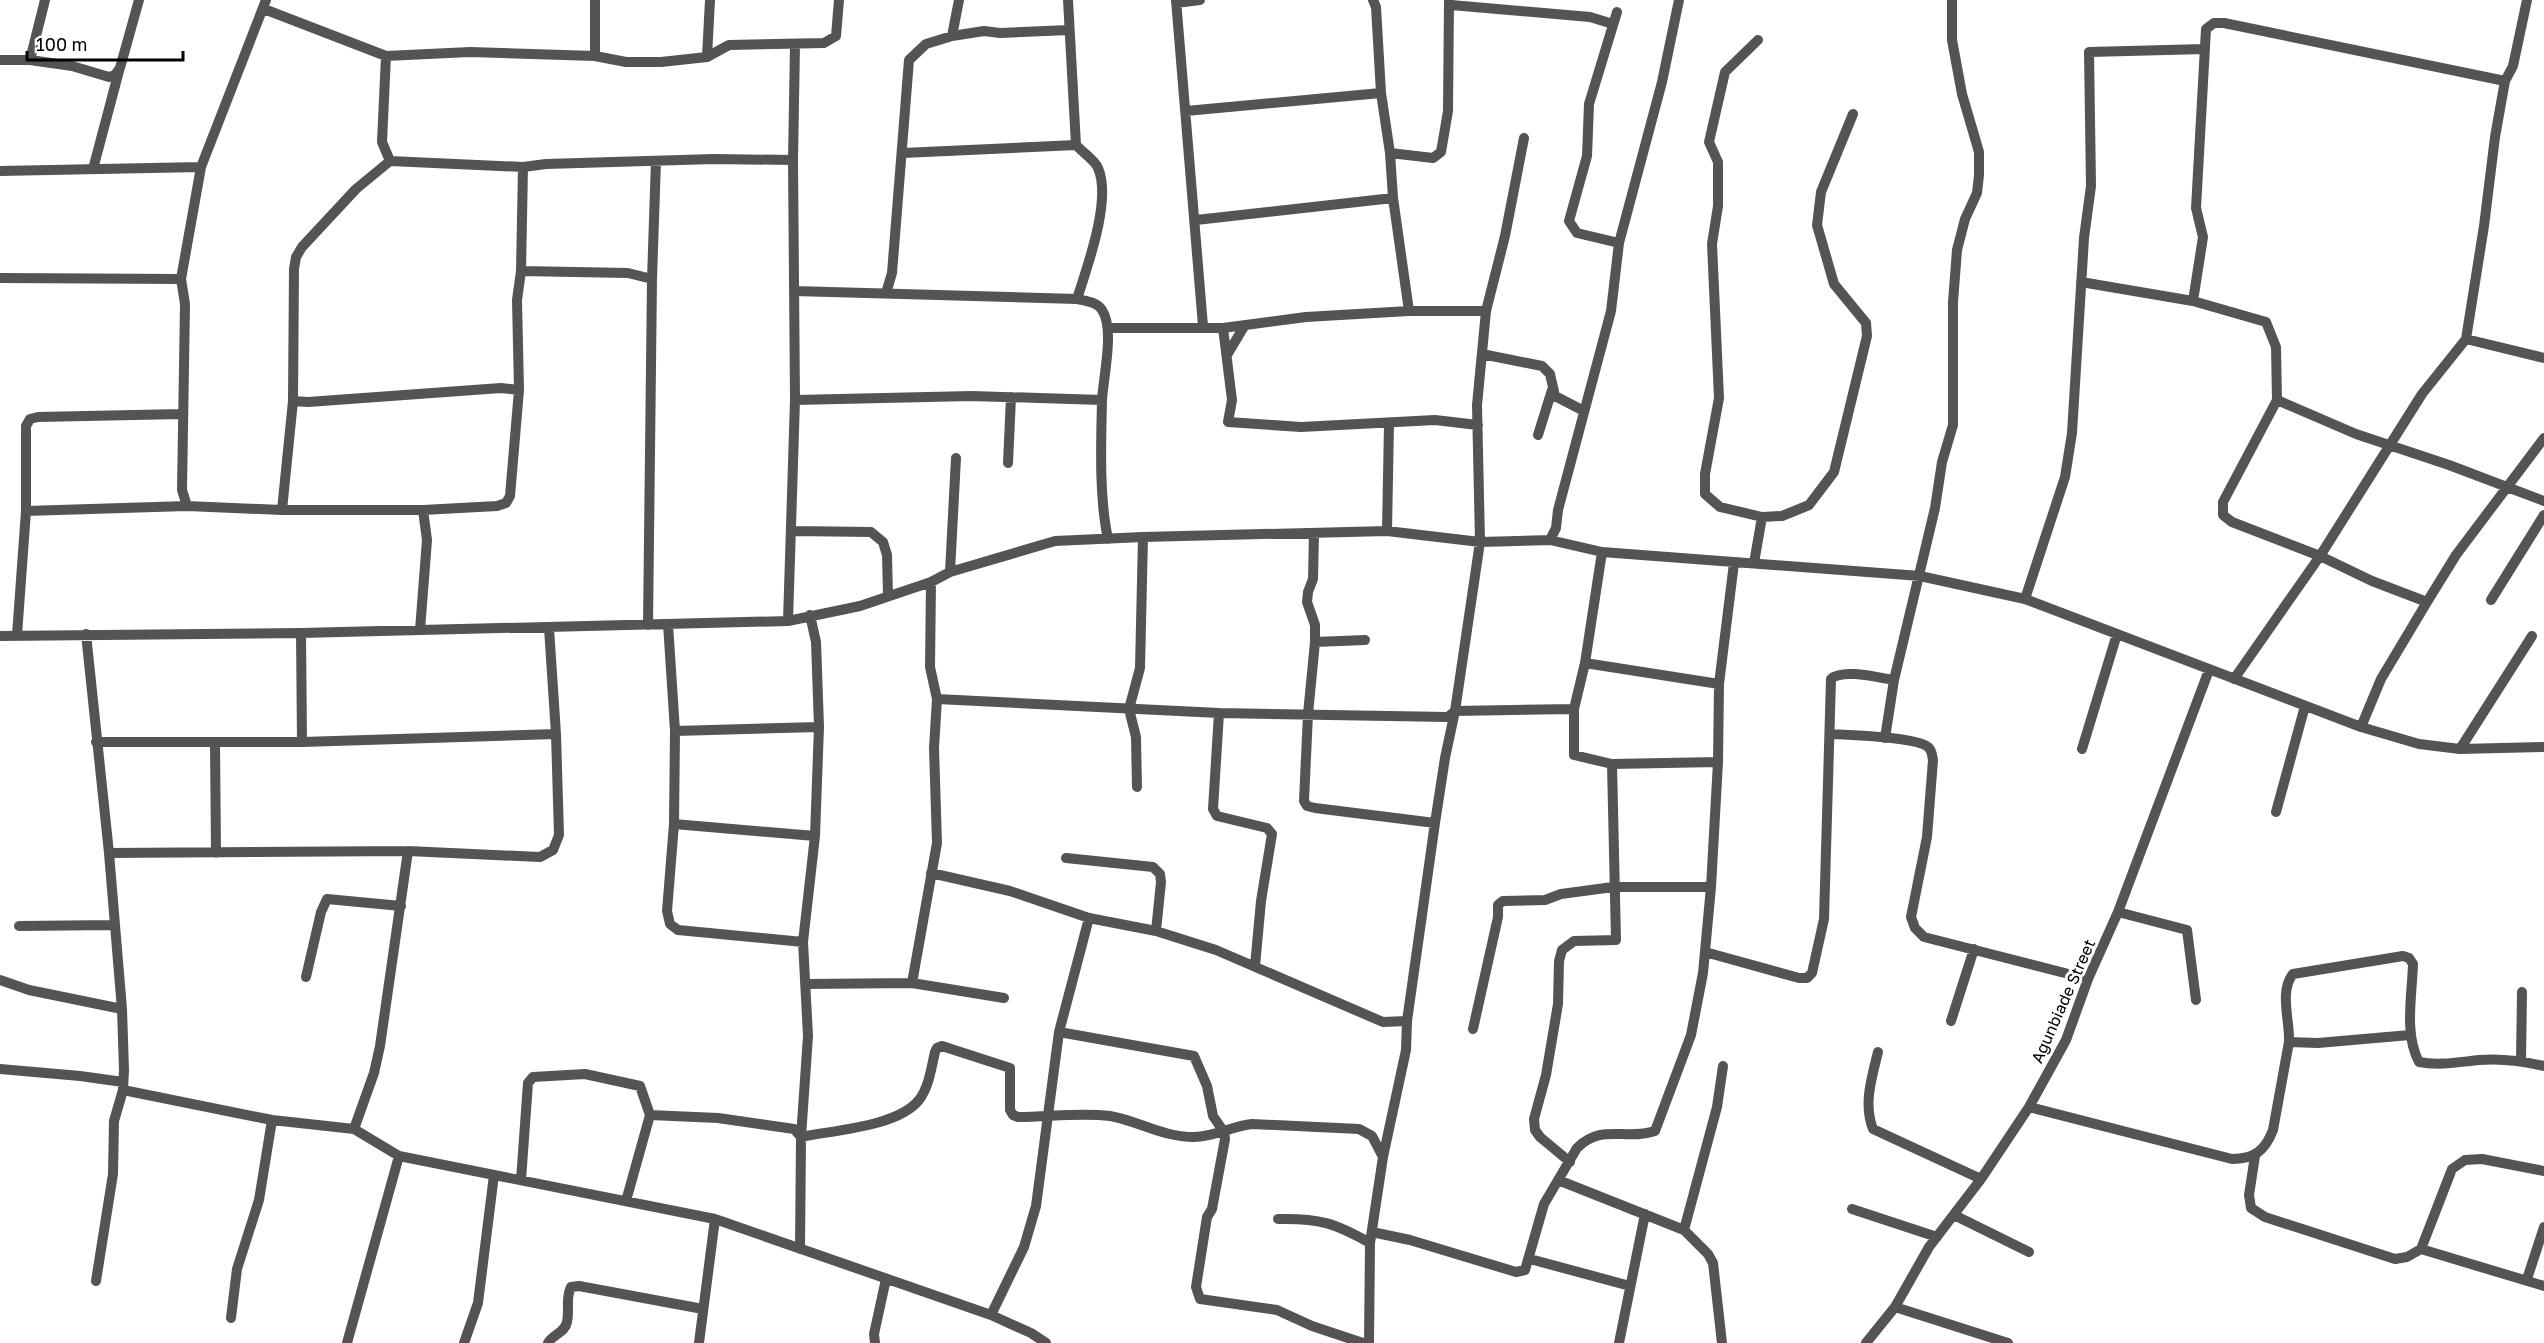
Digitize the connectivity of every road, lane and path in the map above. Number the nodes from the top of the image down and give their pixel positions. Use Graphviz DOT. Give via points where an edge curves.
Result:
graph roads {
  1 [pos="45,0"];
  2 [pos="139,0"];
  3 [pos="595,0"];
  4 [pos="710,0"];
  5 [pos="839,0"];
  6 [pos="959,0"];
  7 [pos="1068,0"];
  8 [pos="1200,0"];
  9 [pos="1373,0"];
  10 [pos="1679,0"];
  11 [pos="1952,0"];
  12 [pos="2527,0"];
  13 [pos="1176,1"];
  14 [pos="1450,3"];
  15 [pos="265,5"];
  16 [pos="1617,12"];
  17 [pos="1613,24"];
  18 [pos="1069,30"];
  19 [pos="952,36"];
  20 [pos="1758,40"];
  21 [pos="795,45"];
  22 [pos="2205,49"];
  23 [pos="596,56"];
  24 [pos="386,57"];
  25 [pos="707,57"];
  26 [pos="0,60"];
  27 [pos="30,60"];
  28 [pos="120,68"];
  29 [pos="2505,81"];
  30 [pos="1381,93"];
  31 [pos="1186,111"];
  32 [pos="1853,114"];
  33 [pos="1524,138"];
  34 [pos="1076,145"];
  35 [pos="903,153"];
  36 [pos="1390,153"];
  37 [pos="793,160"];
  38 [pos="390,161"];
  39 [pos="656,161"];
  40 [pos="201,167"];
  41 [pos="523,167"];
  42 [pos="93,169"];
  43 [pos="0,171"];
  44 [pos="1393,198"];
  45 [pos="1196,220"];
  46 [pos="1619,243"];
  47 [pos="521,271"];
  48 [pos="0,278"];
  49 [pos="181,279"];
  50 [pos="652,279"];
  51 [pos="2081,282"];
  52 [pos="794,291"];
  53 [pos="886,294"];
  54 [pos="1077,299"];
  55 [pos="2193,300"];
  56 [pos="1408,311"];
  57 [pos="1486,311"];
  58 [pos="1245,325"];
  59 [pos="1203,326"];
  60 [pos="1108,328"];
  61 [pos="1223,328"];
  62 [pos="2466,339"];
  63 [pos="1482,354"];
  64 [pos="1227,355"];
  65 [pos="2544,357"];
  66 [pos="519,390"];
  67 [pos="1552,390"];
  68 [pos="1011,397"];
  69 [pos="795,400"];
  70 [pos="1102,400"];
  71 [pos="2277,400"];
  72 [pos="292,401"];
  73 [pos="1584,411"];
  74 [pos="182,414"];
  75 [pos="1389,424"];
  76 [pos="1478,425"];
  77 [pos="1538,435"];
  78 [pos="2544,438"];
  79 [pos="2390,447"];
  80 [pos="956,458"];
  81 [pos="1008,463"];
  82 [pos="2506,486"];
  83 [pos="182,490"];
  84 [pos="2544,501"];
  85 [pos="175,506"];
  86 [pos="187,506"];
  87 [pos="282,510"];
  88 [pos="423,510"];
  89 [pos="26,511"];
  90 [pos="2544,515"];
  91 [pos="1762,517"];
  92 [pos="793,531"];
  93 [pos="1387,531"];
  94 [pos="1314,533"];
  95 [pos="1143,537"];
  96 [pos="1108,539"];
  97 [pos="1550,540"];
  98 [pos="1480,542"];
  99 [pos="1602,552"];
  100 [pos="2320,556"];
  101 [pos="1734,563"];
  102 [pos="1755,563"];
  103 [pos="950,572"];
  104 [pos="1920,576"];
  105 [pos="931,582"];
  106 [pos="888,596"];
  107 [pos="2025,599"];
  108 [pos="2491,600"];
  109 [pos="2427,602"];
  110 [pos="810,615"];
  111 [pos="788,621"];
  112 [pos="668,624"];
  113 [pos="648,625"];
  114 [pos="549,628"];
  115 [pos="420,630"];
  116 [pos="301,633"];
  117 [pos="86,634"];
  118 [pos="2117,634"];
  119 [pos="0,636"];
  120 [pos="17,636"];
  121 [pos="2532,636"];
  122 [pos="1365,640"];
  123 [pos="1315,642"];
  124 [pos="1585,663"];
  125 [pos="2209,670"];
  126 [pos="2234,679"];
  127 [pos="1894,680"];
  128 [pos="1719,684"];
  129 [pos="937,699"];
  130 [pos="2305,706"];
  131 [pos="1129,709"];
  132 [pos="1574,709"];
  133 [pos="1455,711"];
  134 [pos="1219,713"];
  135 [pos="1308,714"];
  136 [pos="819,727"];
  137 [pos="2361,727"];
  138 [pos="675,731"];
  139 [pos="556,734"];
  140 [pos="1831,734"];
  141 [pos="1885,738"];
  142 [pos="96,742"];
  143 [pos="215,742"];
  144 [pos="302,742"];
  145 [pos="2544,747"];
  146 [pos="2460,748"];
  147 [pos="2082,749"];
  148 [pos="1718,762"];
  149 [pos="1612,764"];
  150 [pos="1137,787"];
  151 [pos="2276,812"];
  152 [pos="1435,823"];
  153 [pos="674,824"];
  154 [pos="815,836"];
  155 [pos="408,851"];
  156 [pos="109,853"];
  157 [pos="216,853"];
  158 [pos="1066,858"];
  159 [pos="931,873"];
  160 [pos="1613,887"];
  161 [pos="1711,887"];
  162 [pos="401,906"];
  163 [pos="2118,912"];
  164 [pos="1089,918"];
  165 [pos="115,925"];
  166 [pos="19,926"];
  167 [pos="1156,932"];
  168 [pos="803,942"];
  169 [pos="1974,949"];
  170 [pos="1705,952"];
  171 [pos="1255,966"];
  172 [pos="306,976"];
  173 [pos="2088,979"];
  174 [pos="0,980"];
  175 [pos="912,983"];
  176 [pos="806,984"];
  177 [pos="2523,992"];
  178 [pos="1004,998"];
  179 [pos="2196,1000"];
  180 [pos="122,1009"];
  181 [pos="1407,1021"];
  182 [pos="1951,1021"];
  183 [pos="1473,1029"];
  184 [pos="1059,1032"];
  185 [pos="2410,1035"];
  186 [pos="2289,1042"];
  187 [pos="1878,1052"];
  188 [pos="2521,1060"];
  189 [pos="1723,1066"];
  190 [pos="2544,1066"];
  191 [pos="0,1069"];
  192 [pos="123,1086"];
  193 [pos="2029,1107"];
  194 [pos="650,1115"];
  195 [pos="1048,1117"];
  196 [pos="272,1120"];
  197 [pos="354,1130"];
  198 [pos="1224,1132"];
  199 [pos="801,1137"];
  200 [pos="399,1156"];
  201 [pos="2256,1156"];
  202 [pos="1383,1157"];
  203 [pos="1570,1162"];
  204 [pos="2544,1171"];
  205 [pos="494,1175"];
  206 [pos="1982,1179"];
  207 [pos="521,1180"];
  208 [pos="1558,1180"];
  209 [pos="626,1201"];
  210 [pos="1852,1209"];
  211 [pos="1645,1214"];
  212 [pos="1954,1215"];
  213 [pos="1278,1219"];
  214 [pos="715,1220"];
  215 [pos="2544,1227"];
  216 [pos="1684,1230"];
  217 [pos="1371,1237"];
  218 [pos="1937,1237"];
  219 [pos="800,1249"];
  220 [pos="2421,1249"];
  221 [pos="2029,1252"];
  222 [pos="1530,1259"];
  223 [pos="886,1279"];
  224 [pos="2527,1279"];
  225 [pos="96,1281"];
  226 [pos="1630,1286"];
  227 [pos="2544,1286"];
  228 [pos="1895,1307"];
  229 [pos="703,1309"];
  230 [pos="991,1315"];
  231 [pos="231,1318"];
  232 [pos="347,1343"];
  233 [pos="464,1343"];
  234 [pos="548,1343"];
  235 [pos="699,1343"];
  236 [pos="875,1343"];
  237 [pos="1046,1343"];
  238 [pos="1363,1343"];
  239 [pos="1369,1343"];
  240 [pos="1619,1343"];
  241 [pos="1722,1343"];
  242 [pos="1866,1343"];
  243 [pos="2008,1343"];
  1 -- 27 [label="street"];
  2 -- 28 [label="street"];
  3 -- 23 [label="street"];
  4 -- 25 [label="street"];
  5 -- 21 [label="street" via="836,36 824,43"];
  6 -- 19 [label="street"];
  7 -- 18 [label="street"];
  8 -- 13 [label="street"];
  9 -- 30 [label="street"];
  10 -- 46 [label="street" via="1662,82"];
  11 -- 104 [label="street" via="1952,40 1979,152 1979,175 1977,193 1957,250 1953,425"];
  12 -- 29 [label="street" via="2513,66"];
  13 -- 31 [label="street"];
  14 -- 17 [label="street" via="1590,17"];
  14 -- 36 [label="street" via="1448,111 1441,152 1433,159"];
  15 -- 24 [label="street"];
  15 -- 40 [label="street"];
  16 -- 17 [label="street"];
  17 -- 46 [label="street" via="1588,104 1587,156 1569,221 1577,233"];
  18 -- 19 [label="street"];
  18 -- 34 [label="street"];
  19 -- 35 [label="street" via="926,44 909,60"];
  20 -- 91 [label="street" via="1725,72 1709,142 1718,162 1718,206 1712,244 1719,398 1705,494 1720,507"];
  21 -- 25 [label="street" via="729,45"];
  21 -- 37 [label="street"];
  22 -- 29 [label="street" via="2206,29 2224,22"];
  22 -- 51 [label="street" via="2089,52 2091,186"];
  22 -- 55 [label="street" via="2196,208 2203,237"];
  23 -- 24 [label="street" via="470,52"];
  23 -- 25 [label="street" via="626,62"];
  24 -- 38 [label="street" via="382,142"];
  26 -- 27 [label="street"];
  27 -- 28 [label="street" via="109,77"];
  28 -- 42 [label="street"];
  29 -- 62 [label="street"];
  30 -- 31 [label="street"];
  30 -- 36 [label="street"];
  31 -- 45 [label="street"];
  32 -- 91 [label="street" via="1821,192 1817,225 1834,284 1866,323 1868,336 1834,472 1809,505 1782,516"];
  33 -- 57 [label="street"];
  34 -- 35 [label="street"];
  34 -- 54 [label="street" via="1098,168 1102,197 1096,238"];
  35 -- 53 [label="street" via="892,273"];
  36 -- 44 [label="street"];
  37 -- 39 [label="street"];
  37 -- 52 [label="street"];
  38 -- 41 [label="street"];
  38 -- 72 [label="street" via="356,189 296,257"];
  39 -- 41 [label="street"];
  39 -- 50 [label="street"];
  40 -- 42 [label="street"];
  40 -- 49 [label="street"];
  41 -- 47 [label="street"];
  42 -- 43 [label="street"];
  44 -- 45 [label="street"];
  44 -- 56 [label="street"];
  45 -- 59 [label="street"];
  46 -- 73 [label="street" via="1611,311"];
  47 -- 50 [label="street" via="628,273"];
  47 -- 66 [label="street" via="517,300"];
  48 -- 49 [label="street"];
  49 -- 74 [label="street" via="185,304"];
  50 -- 113 [label="street"];
  51 -- 55 [label="street"];
  51 -- 107 [label="street" via="2069,456"];
  52 -- 53 [label="street"];
  52 -- 69 [label="street"];
  53 -- 54 [label="street"];
  54 -- 60 [label="street" via="1092,302 1102,310"];
  55 -- 71 [label="street" via="2266,322 2276,347"];
  56 -- 57 [label="street"];
  56 -- 58 [label="street"];
  57 -- 63 [label="street"];
  58 -- 61 [label="street"];
  58 -- 64 [label="street"];
  59 -- 60 [label="street"];
  59 -- 61 [label="street"];
  60 -- 70 [label="street"];
  61 -- 64 [label="street"];
  62 -- 65 [label="street"];
  62 -- 79 [label="street" via="2422,394"];
  63 -- 67 [label="street" via="1542,366 1550,374"];
  63 -- 76 [label="street"];
  64 -- 75 [label="street" via="1232,400 1228,422 1301,427"];
  66 -- 72 [label="street" via="494,388"];
  66 -- 88 [label="street" via="510,496 506,503"];
  67 -- 73 [label="street" via="1555,396"];
  67 -- 77 [label="street"];
  68 -- 69 [label="street"];
  68 -- 70 [label="street"];
  68 -- 81 [label="street"];
  69 -- 92 [label="street"];
  70 -- 96 [label="street" via="1103,515"];
  71 -- 79 [label="street"];
  71 -- 100 [label="street" via="2223,502 2223,515"];
  72 -- 87 [label="street"];
  73 -- 97 [label="street"];
  74 -- 83 [label="street"];
  74 -- 89 [label="street" via="30,419 26,426"];
  75 -- 76 [label="street" via="1435,420"];
  75 -- 93 [label="street"];
  76 -- 98 [label="street"];
  78 -- 82 [label="street"];
  79 -- 82 [label="street"];
  79 -- 100 [label="street"];
  80 -- 103 [label="street"];
  82 -- 84 [label="street"];
  82 -- 109 [label="street"];
  83 -- 85 [label="street"];
  83 -- 86 [label="street"];
  85 -- 86 [label="street"];
  85 -- 89 [label="street"];
  86 -- 87 [label="street"];
  87 -- 88 [label="street"];
  88 -- 115 [label="street" via="427,540"];
  89 -- 120 [label="street"];
  90 -- 108 [label="street"];
  91 -- 102 [label="street"];
  92 -- 106 [label="street" via="871,532 883,542 887,555"];
  92 -- 111 [label="street"];
  93 -- 94 [label="street"];
  93 -- 98 [label="street"];
  94 -- 95 [label="street"];
  94 -- 123 [label="street" via="1313,579 1307,602 1315,625"];
  95 -- 96 [label="street"];
  95 -- 131 [label="street" via="1140,668"];
  96 -- 103 [label="street" via="1055,541"];
  97 -- 98 [label="street"];
  97 -- 99 [label="street"];
  98 -- 133 [label="street"];
  99 -- 101 [label="street"];
  99 -- 124 [label="street"];
  100 -- 109 [label="street"];
  100 -- 126 [label="street"];
  101 -- 102 [label="street"];
  101 -- 128 [label="street"];
  102 -- 104 [label="street"];
  103 -- 105 [label="street"];
  104 -- 107 [label="street"];
  104 -- 127 [label="street"];
  105 -- 106 [label="street"];
  105 -- 129 [label="street" via="930,667"];
  106 -- 110 [label="street" via="860,606"];
  107 -- 118 [label="street"];
  109 -- 137 [label="street" via="2381,679"];
  110 -- 111 [label="street"];
  110 -- 136 [label="street" via="816,642"];
  111 -- 112 [label="street"];
  112 -- 113 [label="street"];
  112 -- 138 [label="street"];
  113 -- 114 [label="street"];
  114 -- 115 [label="street"];
  114 -- 139 [label="street"];
  115 -- 116 [label="street"];
  116 -- 117 [label="street"];
  116 -- 144 [label="street"];
  117 -- 120 [label="street"];
  117 -- 142 [label="street"];
  118 -- 125 [label="street"];
  118 -- 147 [label="street"];
  119 -- 120 [label="street"];
  121 -- 146 [label="street"];
  122 -- 123 [label="street"];
  123 -- 135 [label="street"];
  124 -- 128 [label="street"];
  124 -- 132 [label="street"];
  125 -- 126 [label="street"];
  125 -- 163 [label="street, Agunbiade Street"];
  126 -- 130 [label="street"];
  127 -- 140 [label="street" via="1834,675"];
  127 -- 141 [label="street"];
  128 -- 148 [label="street"];
  129 -- 131 [label="street"];
  129 -- 159 [label="street" via="937,843"];
  130 -- 137 [label="street"];
  130 -- 151 [label="street"];
  131 -- 134 [label="street"];
  131 -- 150 [label="street" via="1136,737"];
  132 -- 133 [label="street"];
  132 -- 149 [label="street" via="1574,755"];
  133 -- 135 [label="street" via="1448,717"];
  133 -- 152 [label="street"];
  134 -- 135 [label="street"];
  134 -- 171 [label="street" via="1213,809 1217,816 1267,828 1272,834"];
  135 -- 152 [label="street" via="1306,806"];
  136 -- 138 [label="street"];
  136 -- 154 [label="street"];
  137 -- 146 [label="street" via="2419,744"];
  138 -- 153 [label="street"];
  139 -- 144 [label="street"];
  139 -- 155 [label="street" via="559,835 553,850 540,857"];
  140 -- 141 [label="street"];
  140 -- 170 [label="street" via="1824,919 1812,973 1799,978"];
  141 -- 169 [label="street" via="1926,745 1932,752 1927,837 1911,917 1915,928 1924,937"];
  142 -- 143 [label="street"];
  142 -- 156 [label="street"];
  143 -- 144 [label="street"];
  143 -- 157 [label="street"];
  145 -- 146 [label="street"];
  148 -- 149 [label="street"];
  148 -- 161 [label="street"];
  149 -- 160 [label="street"];
  152 -- 181 [label="street"];
  153 -- 154 [label="street"];
  153 -- 168 [label="street" via="669,924 678,930"];
  154 -- 168 [label="street"];
  155 -- 157 [label="street"];
  155 -- 162 [label="street"];
  156 -- 157 [label="street"];
  156 -- 165 [label="street"];
  158 -- 167 [label="street" via="1153,867 1161,882"];
  159 -- 164 [label="street" via="1010,891"];
  159 -- 175 [label="street"];
  160 -- 161 [label="street"];
  160 -- 183 [label="street" via="1545,900 1503,901 1498,905"];
  160 -- 203 [label="street" via="1616,940 1574,941 1562,950 1558,1004 1534,1119 1540,1137"];
  161 -- 170 [label="street"];
  162 -- 172 [label="street" via="327,898"];
  162 -- 197 [label="street" via="380,1046"];
  163 -- 173 [label="street, Agunbiade Street"];
  163 -- 179 [label="street" via="2187,930"];
  164 -- 167 [label="street"];
  164 -- 184 [label="street"];
  165 -- 166 [label="street"];
  165 -- 180 [label="street"];
  167 -- 171 [label="street"];
  168 -- 176 [label="street"];
  169 -- 173 [label="street"];
  169 -- 182 [label="street"];
  170 -- 203 [label="street" via="1691,1035 1655,1131 1619,1135 1603,1132 1585,1140"];
  171 -- 181 [label="street" via="1383,1022"];
  173 -- 193 [label="street, Agunbiade Street" via="2066,1040"];
  174 -- 180 [label="street" via="29,990"];
  175 -- 176 [label="street"];
  175 -- 178 [label="street"];
  176 -- 199 [label="street" via="808,1036"];
  177 -- 188 [label="street"];
  180 -- 192 [label="street"];
  181 -- 202 [label="street" via="1406,1050"];
  184 -- 195 [label="street"];
  184 -- 198 [label="street" via="1194,1056 1207,1086 1213,1116"];
  185 -- 186 [label="street"];
  185 -- 186 [label="street" via="2413,964 2403,956 2293,974 2286,982"];
  185 -- 188 [label="street" via="2419,1062 2432,1065"];
  186 -- 201 [label="street" via="2273,1130"];
  187 -- 206 [label="street" via="1869,1093 1868,1114 1873,1129"];
  188 -- 190 [label="street"];
  189 -- 216 [label="street" via="1718,1107"];
  191 -- 192 [label="street" via="80,1076"];
  192 -- 196 [label="street"];
  192 -- 225 [label="street" via="114,1121 113,1174"];
  193 -- 201 [label="street" via="2232,1159"];
  193 -- 206 [label="street, Agunbiade Street"];
  194 -- 199 [label="street" via="717,1118 794,1129"];
  194 -- 207 [label="street" via="640,1086 585,1074 533,1077 528,1083"];
  194 -- 209 [label="street"];
  195 -- 198 [label="street" via="1112,1116 1171,1135 1196,1137"];
  195 -- 199 [label="street" via="1013,1115 1010,1068 942,1046 935,1052 927,1086 906,1111 873,1123"];
  195 -- 230 [label="street" via="1031,1230"];
  196 -- 197 [label="street"];
  196 -- 231 [label="street" via="259,1200 237,1269"];
  197 -- 200 [label="street"];
  198 -- 202 [label="street" via="1252,1124 1359,1129 1372,1136"];
  198 -- 238 [label="street" via="1196,1287 1200,1299 1277,1310"];
  199 -- 219 [label="street"];
  200 -- 205 [label="street"];
  200 -- 232 [label="street"];
  201 -- 220 [label="street" via="2249,1195 2251,1208 2265,1217 2395,1259"];
  202 -- 217 [label="street"];
  203 -- 208 [label="street"];
  204 -- 220 [label="street" via="2482,1159 2465,1160 2452,1169"];
  205 -- 207 [label="street"];
  205 -- 233 [label="street" via="478,1303"];
  206 -- 212 [label="street, Agunbiade Street"];
  207 -- 209 [label="street"];
  208 -- 211 [label="street"];
  208 -- 222 [label="street" via="1544,1204"];
  209 -- 214 [label="street"];
  210 -- 218 [label="street"];
  211 -- 216 [label="street"];
  211 -- 226 [label="street"];
  212 -- 218 [label="street, Agunbiade Street"];
  212 -- 221 [label="street"];
  213 -- 217 [label="street" via="1327,1222"];
  214 -- 219 [label="street"];
  214 -- 229 [label="street"];
  215 -- 224 [label="street"];
  216 -- 241 [label="street" via="1713,1263"];
  217 -- 222 [label="street" via="1410,1240 1516,1272 1525,1270"];
  217 -- 239 [label="street"];
  218 -- 228 [label="street, Agunbiade Street"];
  219 -- 223 [label="street"];
  220 -- 224 [label="street"];
  222 -- 226 [label="street"];
  223 -- 230 [label="street"];
  223 -- 236 [label="street"];
  224 -- 227 [label="street"];
  226 -- 240 [label="street"];
  228 -- 242 [label="street, Agunbiade Street"];
  228 -- 243 [label="street"];
  229 -- 234 [label="street" via="571,1287 567,1294 567,1324"];
  229 -- 235 [label="street"];
  230 -- 237 [label="street"];
}
